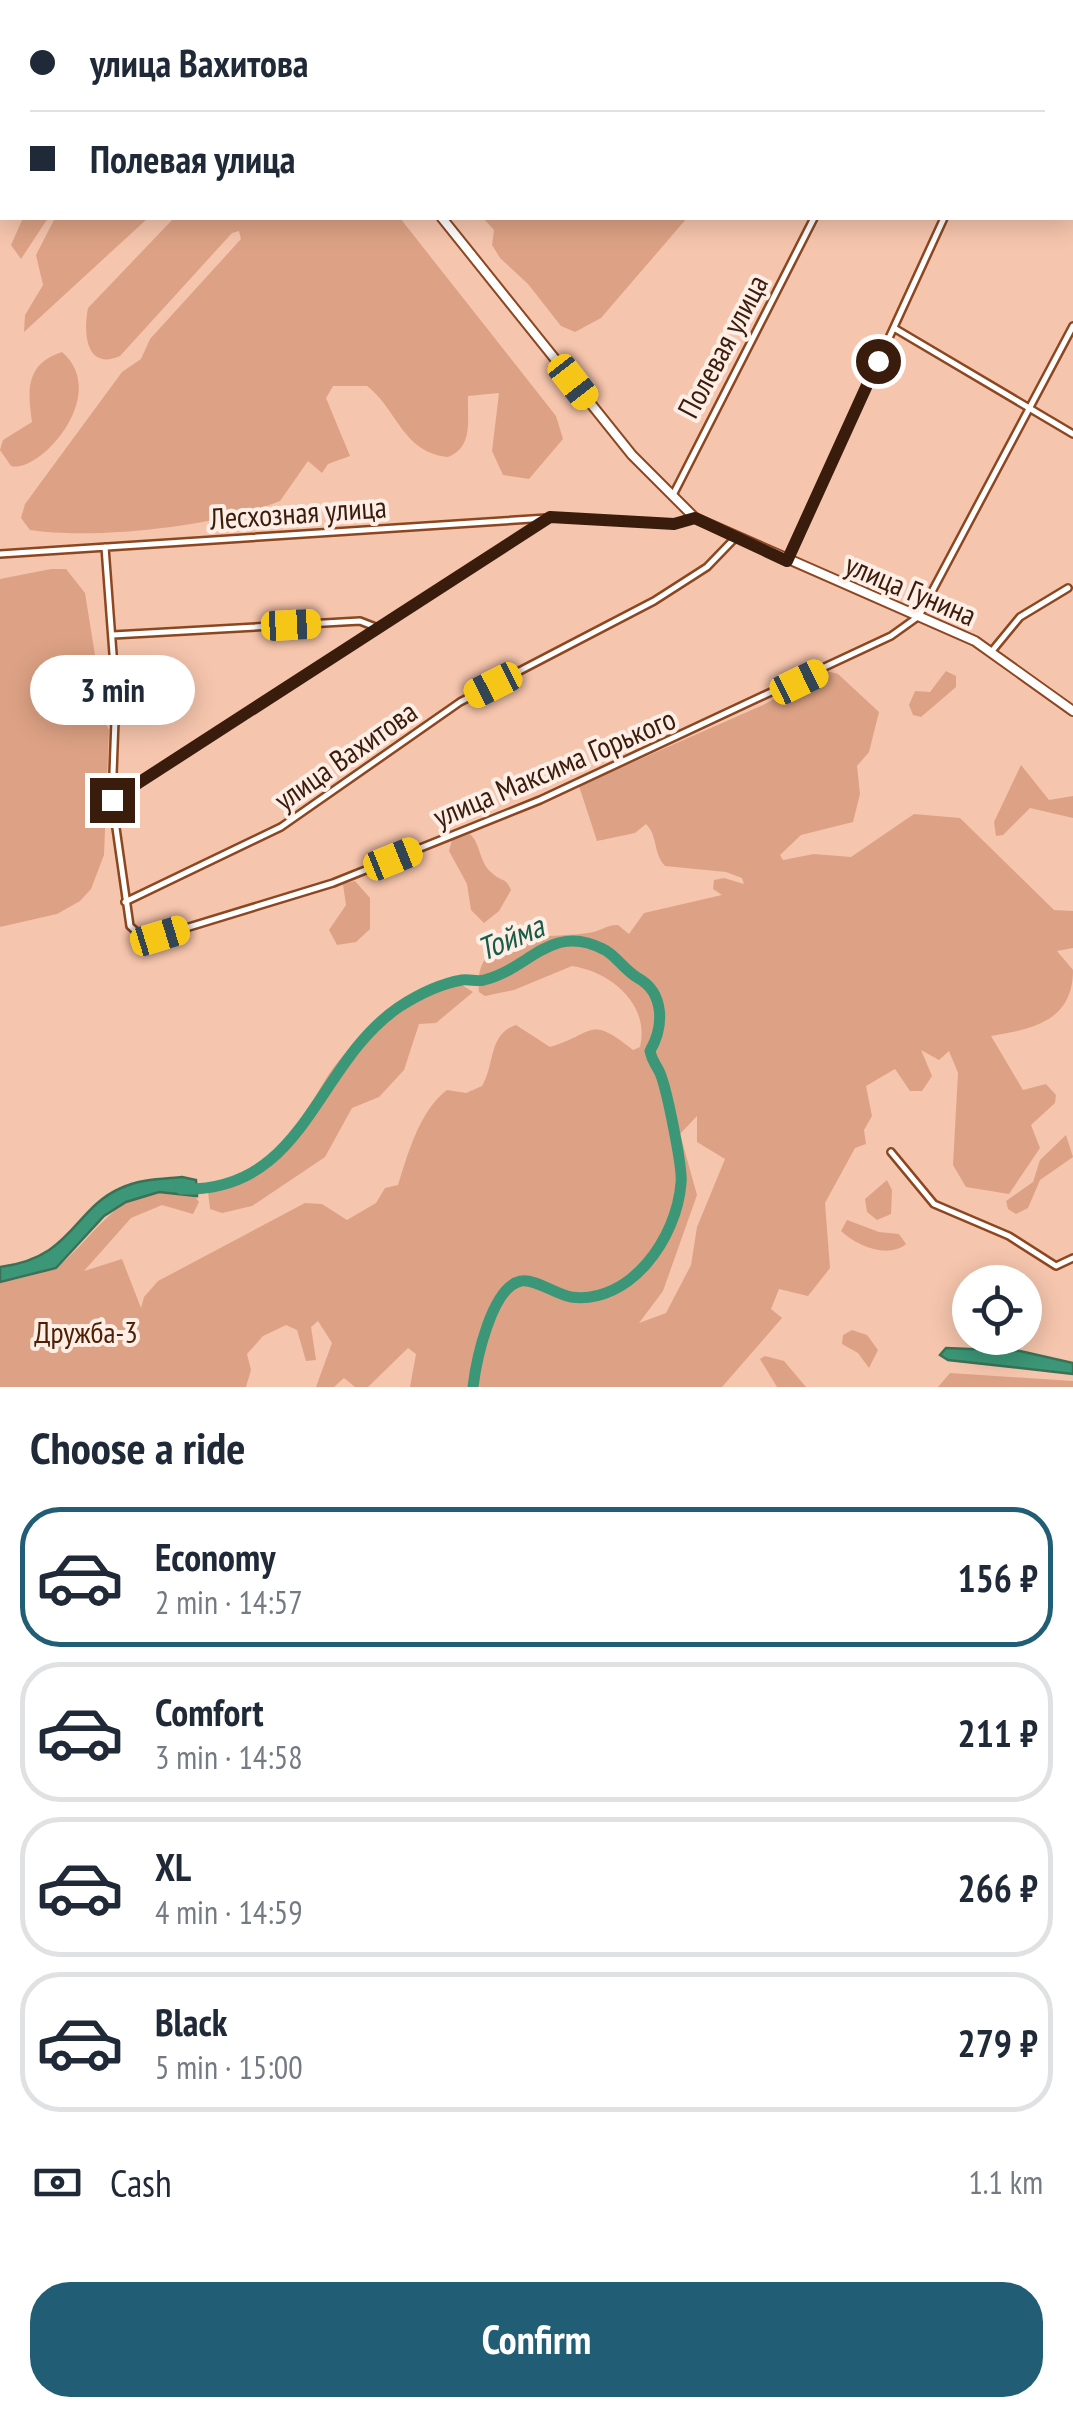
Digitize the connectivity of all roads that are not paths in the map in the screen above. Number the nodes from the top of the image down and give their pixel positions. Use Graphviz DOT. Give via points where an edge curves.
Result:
graph roads {
  1 [pos="444,220"];
  2 [pos="813,220"];
  3 [pos="943,220"];
  4 [pos="1073,326"];
  5 [pos="894,328"];
  6 [pos="1030,405"];
  7 [pos="1073,434"];
  8 [pos="672,498"];
  9 [pos="550,517"];
  10 [pos="695,518"];
  11 [pos="734,538"];
  12 [pos="105,548"];
  13 [pos="0,554"];
  14 [pos="787,561"];
  15 [pos="1068,588"];
  16 [pos="919,616"];
  17 [pos="378,628"];
  18 [pos="112,634"];
  19 [pos="992,651"];
  20 [pos="1073,711"];
  21 [pos="112,800"];
  22 [pos="125,902"];
  23 [pos="890,1152"];
  24 [pos="1073,1258"];
  1 -- 8 [label="main road, улица Гунина"];
  2 -- 8 [label="street, Полевая улица"];
  3 -- 5 [label="street"];
  4 -- 6 [label="street"];
  5 -- 6 [label="street"];
  5 -- 14 [label="street"];
  6 -- 7 [label="street"];
  6 -- 16 [label="street"];
  8 -- 10 [label="main road, улица Гунина"];
  9 -- 10 [label="street" via="674,524"];
  9 -- 12 [label="street, Лесхозная улица"];
  9 -- 17 [label="street"];
  10 -- 11 [label="main road, улица Гунина"];
  11 -- 14 [label="main road, улица Гунина"];
  11 -- 22 [label="street, улица Вахитова" via="706,567 654,601 460,702 281,827"];
  12 -- 13 [label="street, Лесхозная улица"];
  12 -- 18 [label="street"];
  14 -- 16 [label="main road, улица Гунина"];
  15 -- 19 [label="street" via="1020,617"];
  16 -- 19 [label="main road, улица Гунина"];
  16 -- 22 [label="street, улица Максима Горького" via="766,698 540,800 333,883 153,938 132,929"];
  17 -- 18 [label="street" via="360,622"];
  17 -- 21 [label="street"];
  18 -- 21 [label="street"];
  19 -- 20 [label="main road, улица Гунина"];
  21 -- 22 [label="street"];
  23 -- 24 [label="street" via="926,1196 953,1215 1009,1236 1056,1266"];
}
